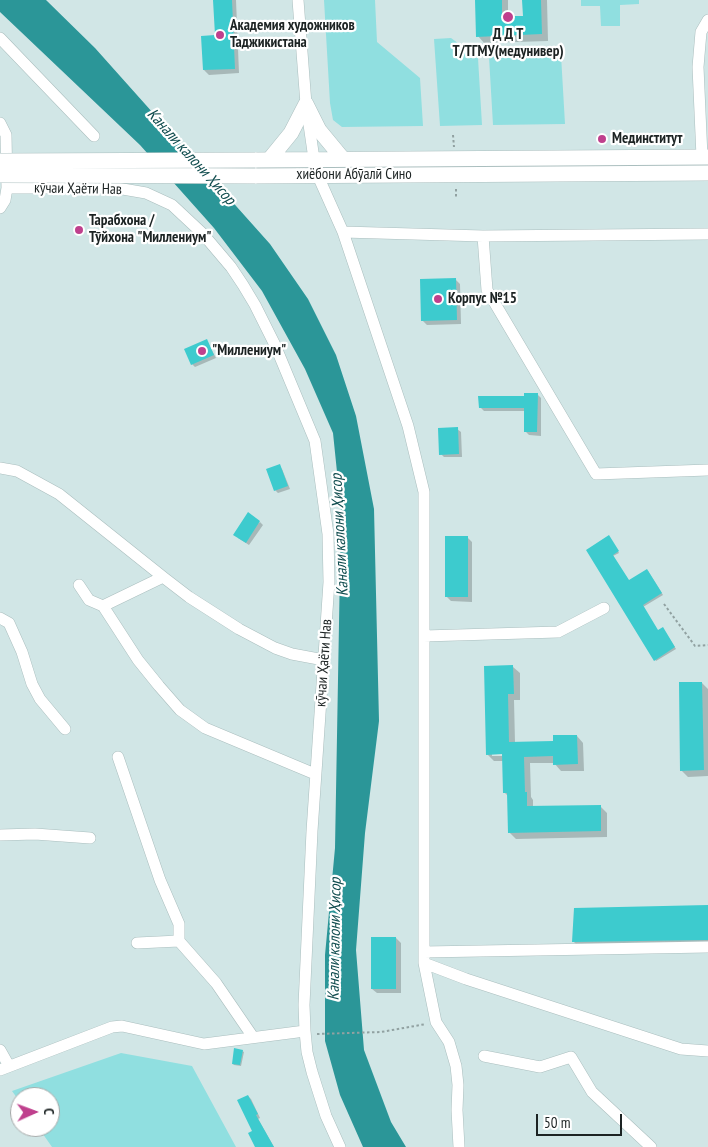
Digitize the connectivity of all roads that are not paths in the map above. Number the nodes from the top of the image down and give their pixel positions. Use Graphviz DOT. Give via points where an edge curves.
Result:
graph roads {
  1 [pos="298,0"];
  2 [pos="708,20"];
  3 [pos="0,38"];
  4 [pos="306,104"];
  5 [pos="0,123"];
  6 [pos="94,136"];
  7 [pos="705,157"];
  8 [pos="343,159"];
  9 [pos="262,160"];
  10 [pos="314,160"];
  11 [pos="0,161"];
  12 [pos="708,173"];
  13 [pos="318,176"];
  14 [pos="4,182"];
  15 [pos="0,208"];
  16 [pos="343,232"];
  17 [pos="708,234"];
  18 [pos="483,236"];
  19 [pos="0,468"];
  20 [pos="708,470"];
  21 [pos="162,577"];
  22 [pos="79,585"];
  23 [pos="103,606"];
  24 [pos="604,608"];
  25 [pos="0,618"];
  26 [pos="424,636"];
  27 [pos="324,660"];
  28 [pos="65,729"];
  29 [pos="118,757"];
  30 [pos="315,774"];
  31 [pos="0,835"];
  32 [pos="90,838"];
  33 [pos="180,941"];
  34 [pos="137,943"];
  35 [pos="708,947"];
  36 [pos="424,957"];
  37 [pos="310,1033"];
  38 [pos="253,1037"];
  39 [pos="0,1050"];
  40 [pos="708,1051"];
  41 [pos="484,1056"];
  42 [pos="4,1068"];
  43 [pos="340,1147"];
  44 [pos="459,1147"];
  45 [pos="651,1147"];
  1 -- 4 [label="street"];
  2 -- 7 [label="street" via="701,32 698,67"];
  3 -- 6 [label="street"];
  4 -- 8 [label="main road" via="319,130"];
  4 -- 9 [label="main road" via="291,134"];
  4 -- 10 [label="street"];
  5 -- 14 [label="street" via="6,135"];
  7 -- 8 [label="main road, хиёбони Абӯалӣ Сино"];
  8 -- 10 [label="main road, хиёбони Абӯалӣ Сино"];
  9 -- 10 [label="main road, хиёбони Абӯалӣ Сино"];
  9 -- 11 [label="main road, хиёбони Абӯалӣ Сино, bridge"];
  10 -- 13 [label="street"];
  12 -- 13 [label="main road, хиёбони Абӯалӣ Сино"];
  13 -- 14 [label="main road, хиёбони Абӯалӣ Сино, bridge"];
  13 -- 16 [label="street"];
  14 -- 15 [label="street" via="6,200"];
  14 -- 27 [label="street, кӯчаи Ҳаёти Нав" via="117,188 160,199 172,205 203,234 244,285 275,344 316,441 328,534 329,582"];
  16 -- 18 [label="street"];
  16 -- 26 [label="street" via="408,426 424,492"];
  17 -- 18 [label="street"];
  18 -- 20 [label="street" via="486,290 596,474"];
  19 -- 21 [label="street" via="17,470 58,494"];
  21 -- 23 [label="street"];
  21 -- 27 [label="street" via="239,629 275,648"];
  22 -- 23 [label="street" via="89,600"];
  23 -- 30 [label="street" via="138,660 180,710 205,728"];
  24 -- 26 [label="street" via="558,632"];
  25 -- 28 [label="street" via="9,623 40,699"];
  26 -- 36 [label="street"];
  27 -- 30 [label="street, кӯчаи Ҳаёти Нав"];
  29 -- 33 [label="street" via="160,880 179,924"];
  30 -- 37 [label="street, кӯчаи Ҳаёти Нав" via="304,1005"];
  31 -- 32 [label="street"];
  33 -- 34 [label="street"];
  33 -- 38 [label="street" via="216,983"];
  35 -- 36 [label="street"];
  36 -- 40 [label="street" via="466,979 681,1049"];
  36 -- 44 [label="street" via="436,1022 449,1042 456,1066"];
  37 -- 38 [label="street"];
  37 -- 43 [label="street, кӯчаи Ҳаёти Нав" via="307,1052 312,1072"];
  38 -- 42 [label="street" via="204,1044 122,1026 112,1027"];
  39 -- 42 [label="street"];
  41 -- 45 [label="street" via="540,1068 571,1057 592,1092"];
}
